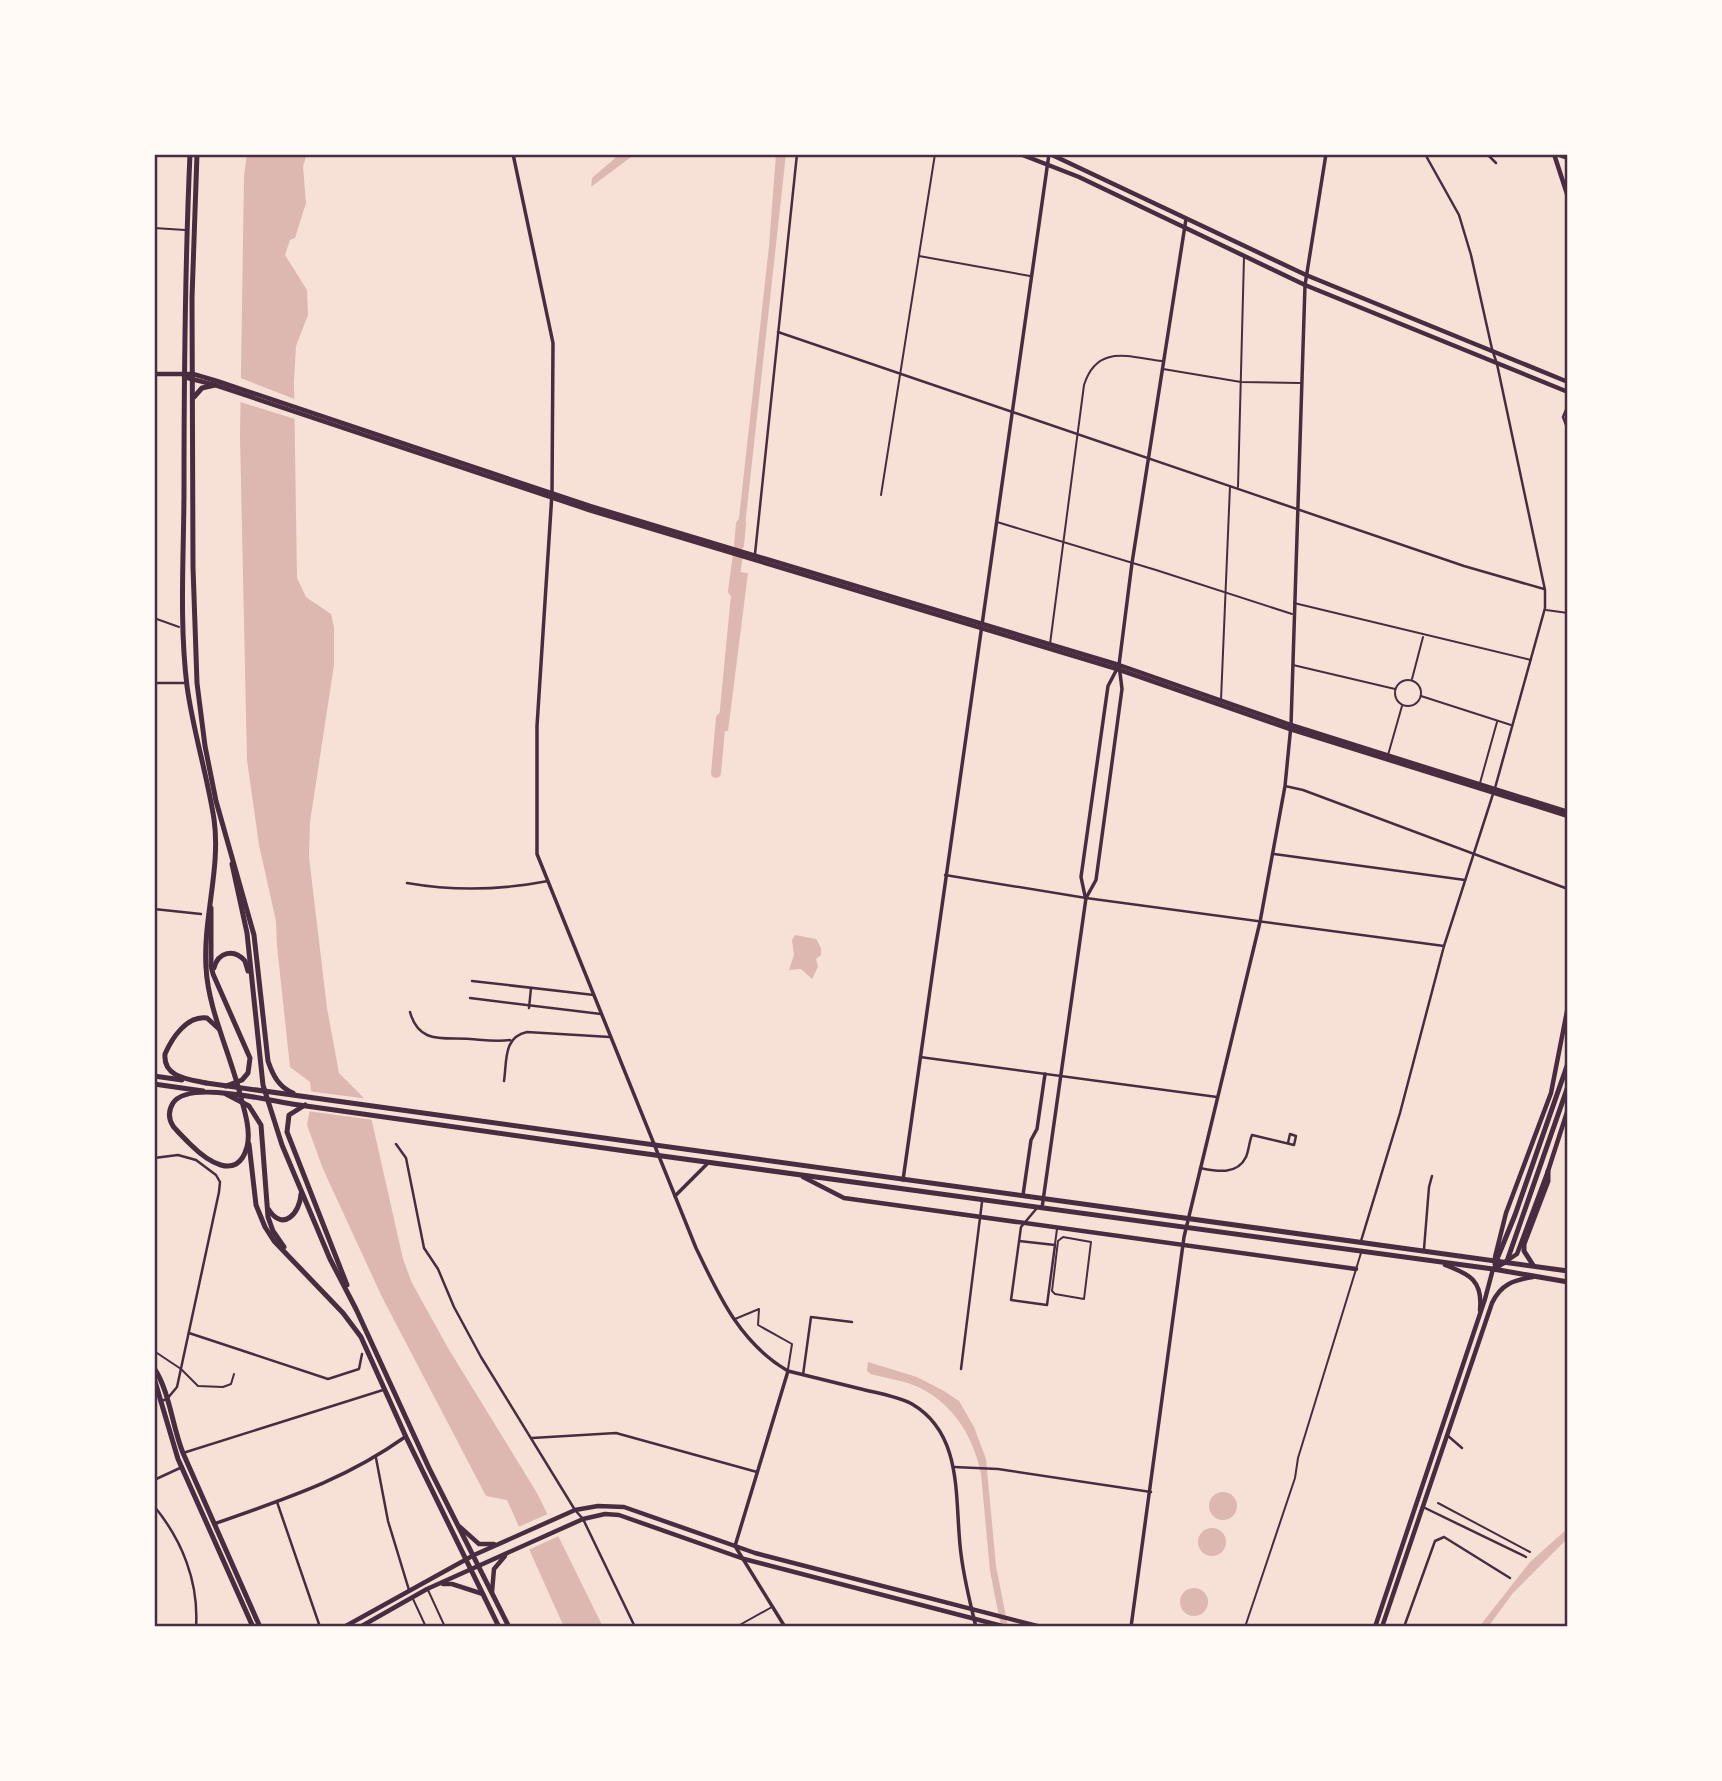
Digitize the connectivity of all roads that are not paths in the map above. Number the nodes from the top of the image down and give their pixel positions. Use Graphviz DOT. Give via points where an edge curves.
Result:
graph roads {
  1 [pos="190,154"];
  2 [pos="197,154"];
  3 [pos="513,154"];
  4 [pos="797,154"];
  5 [pos="935,154"];
  6 [pos="1020,154"];
  7 [pos="1049,154"];
  8 [pos="1326,154"];
  9 [pos="1425,154"];
  10 [pos="1487,154"];
  11 [pos="1554,154"];
  12 [pos="1568,159"];
  13 [pos="1496,163"];
  14 [pos="1047,164"];
  15 [pos="1568,197"];
  16 [pos="1186,218"];
  17 [pos="154,228"];
  18 [pos="1185,228"];
  19 [pos="186,230"];
  20 [pos="919,256"];
  21 [pos="1244,256"];
  22 [pos="1306,275"];
  23 [pos="1031,276"];
  24 [pos="1305,285"];
  25 [pos="778,332"];
  26 [pos="1492,349"];
  27 [pos="1162,361"];
  28 [pos="1497,364"];
  29 [pos="1161,369"];
  30 [pos="900,373"];
  31 [pos="154,374"];
  32 [pos="184,376"];
  33 [pos="193,376"];
  34 [pos="1241,382"];
  35 [pos="1568,382"];
  36 [pos="216,383"];
  37 [pos="1301,383"];
  38 [pos="1568,392"];
  39 [pos="193,400"];
  40 [pos="1568,405"];
  41 [pos="1012,411"];
  42 [pos="1568,430"];
  43 [pos="1077,433"];
  44 [pos="1148,457"];
  45 [pos="1230,485"];
  46 [pos="1238,487"];
  47 [pos="552,495"];
  48 [pos="881,495"];
  49 [pos="1297,507"];
  50 [pos="996,522"];
  51 [pos="1063,542"];
  52 [pos="755,556"];
  53 [pos="1132,563"];
  54 [pos="1545,590"];
  55 [pos="1226,592"];
  56 [pos="1293,603"];
  57 [pos="1545,610"];
  58 [pos="1568,613"];
  59 [pos="1293,615"];
  60 [pos="154,618"];
  61 [pos="982,627"];
  62 [pos="184,628"];
  63 [pos="1423,635"];
  64 [pos="1050,645"];
  65 [pos="1531,660"];
  66 [pos="1292,665"];
  67 [pos="1118,668"];
  68 [pos="1412,680"];
  69 [pos="154,683"];
  70 [pos="187,683"];
  71 [pos="1395,690"];
  72 [pos="1421,696"];
  73 [pos="1221,700"];
  74 [pos="1402,705"];
  75 [pos="1498,720"];
  76 [pos="1512,725"];
  77 [pos="1291,727"];
  78 [pos="1388,756"];
  79 [pos="1479,785"];
  80 [pos="1285,786"];
  81 [pos="1494,791"];
  82 [pos="1568,814"];
  83 [pos="226,838"];
  84 [pos="1274,854"];
  85 [pos="1474,854"];
  86 [pos="946,875"];
  87 [pos="1465,880"];
  88 [pos="548,881"];
  89 [pos="211,883"];
  90 [pos="407,883"];
  91 [pos="1568,889"];
  92 [pos="1086,898"];
  93 [pos="154,909"];
  94 [pos="201,914"];
  95 [pos="1259,922"];
  96 [pos="1444,946"];
  97 [pos="213,974"];
  98 [pos="472,981"];
  99 [pos="251,982"];
  100 [pos="531,988"];
  101 [pos="594,995"];
  102 [pos="470,998"];
  103 [pos="1568,1006"];
  104 [pos="529,1007"];
  105 [pos="410,1012"];
  106 [pos="601,1014"];
  107 [pos="222,1034"];
  108 [pos="610,1037"];
  109 [pos="510,1040"];
  110 [pos="920,1057"];
  111 [pos="1568,1063"];
  112 [pos="1045,1074"];
  113 [pos="154,1076"];
  114 [pos="1061,1076"];
  115 [pos="504,1081"];
  116 [pos="206,1083"];
  117 [pos="154,1084"];
  118 [pos="226,1086"];
  119 [pos="1568,1086"];
  120 [pos="205,1091"];
  121 [pos="226,1094"];
  122 [pos="310,1097"];
  123 [pos="1217,1097"];
  124 [pos="305,1105"];
  125 [pos="1568,1109"];
  126 [pos="248,1140"];
  127 [pos="1288,1143"];
  128 [pos="396,1144"];
  129 [pos="656,1146"];
  130 [pos="659,1156"];
  131 [pos="154,1158"];
  132 [pos="708,1163"];
  133 [pos="1200,1168"];
  134 [pos="1549,1171"];
  135 [pos="799,1175"];
  136 [pos="1432,1176"];
  137 [pos="903,1180"];
  138 [pos="301,1192"];
  139 [pos="675,1196"];
  140 [pos="1023,1196"];
  141 [pos="1044,1198"];
  142 [pos="982,1200"];
  143 [pos="266,1204"];
  144 [pos="1039,1208"];
  145 [pos="980,1217"];
  146 [pos="1188,1217"];
  147 [pos="1024,1223"];
  148 [pos="1057,1228"];
  149 [pos="1185,1228"];
  150 [pos="1505,1240"];
  151 [pos="1019,1241"];
  152 [pos="1361,1241"];
  153 [pos="1514,1241"];
  154 [pos="1055,1245"];
  155 [pos="1182,1245"];
  156 [pos="1424,1249"];
  157 [pos="1361,1252"];
  158 [pos="291,1258"];
  159 [pos="1496,1259"];
  160 [pos="1507,1261"];
  161 [pos="1438,1262"];
  162 [pos="1533,1265"];
  163 [pos="1356,1269"];
  164 [pos="1493,1269"];
  165 [pos="1568,1270"];
  166 [pos="1536,1276"];
  167 [pos="1568,1282"];
  168 [pos="1085,1297"];
  169 [pos="356,1309"];
  170 [pos="734,1319"];
  171 [pos="1478,1320"];
  172 [pos="852,1322"];
  173 [pos="189,1333"];
  174 [pos="154,1351"];
  175 [pos="362,1354"];
  176 [pos="154,1368"];
  177 [pos="181,1369"];
  178 [pos="961,1369"];
  179 [pos="788,1371"];
  180 [pos="234,1374"];
  181 [pos="803,1375"];
  182 [pos="154,1378"];
  183 [pos="384,1390"];
  184 [pos="164,1401"];
  185 [pos="1447,1435"];
  186 [pos="406,1437"];
  187 [pos="532,1438"];
  188 [pos="1462,1448"];
  189 [pos="183,1453"];
  190 [pos="376,1458"];
  191 [pos="185,1466"];
  192 [pos="954,1467"];
  193 [pos="757,1472"];
  194 [pos="154,1480"];
  195 [pos="1151,1492"];
  196 [pos="277,1502"];
  197 [pos="1438,1503"];
  198 [pos="154,1506"];
  199 [pos="1423,1507"];
  200 [pos="575,1510"];
  201 [pos="583,1519"];
  202 [pos="214,1524"];
  203 [pos="457,1524"];
  204 [pos="502,1543"];
  205 [pos="735,1546"];
  206 [pos="1530,1552"];
  207 [pos="509,1553"];
  208 [pos="474,1555"];
  209 [pos="1526,1557"];
  210 [pos="466,1559"];
  211 [pos="744,1559"];
  212 [pos="480,1566"];
  213 [pos="471,1570"];
  214 [pos="1510,1578"];
  215 [pos="439,1584"];
  216 [pos="409,1590"];
  217 [pos="428,1590"];
  218 [pos="492,1592"];
  219 [pos="483,1594"];
  220 [pos="412,1598"];
  221 [pos="773,1606"];
  222 [pos="972,1609"];
  223 [pos="974,1619"];
  224 [pos="196,1627"];
  225 [pos="253,1627"];
  226 [pos="260,1627"];
  227 [pos="320,1627"];
  228 [pos="344,1627"];
  229 [pos="360,1627"];
  230 [pos="426,1627"];
  231 [pos="445,1627"];
  232 [pos="499,1627"];
  233 [pos="509,1627"];
  234 [pos="635,1627"];
  235 [pos="736,1627"];
  236 [pos="785,1627"];
  237 [pos="976,1627"];
  238 [pos="1006,1627"];
  239 [pos="1041,1627"];
  240 [pos="1131,1627"];
  241 [pos="1245,1627"];
  242 [pos="1375,1627"];
  243 [pos="1382,1627"];
  244 [pos="1404,1627"];
  1 -- 19 [label="main road"];
  2 -- 33 [label="main road"];
  3 -- 47 [label="street" via="553,343"];
  4 -- 25 [label="street"];
  5 -- 20 [label="lane"];
  6 -- 14 [label="main road"];
  7 -- 14 [label="street"];
  7 -- 16 [label="main road"];
  8 -- 22 [label="street"];
  9 -- 26 [label="street" via="1459,215"];
  10 -- 13 [label="street"];
  11 -- 12 [label="street"];
  11 -- 15 [label="main road"];
  14 -- 18 [label="main road"];
  14 -- 23 [label="street"];
  16 -- 18 [label="street"];
  16 -- 22 [label="main road"];
  17 -- 19 [label="lane"];
  18 -- 21 [label="main road"];
  18 -- 27 [label="street"];
  19 -- 32 [label="main road"];
  20 -- 23 [label="lane"];
  20 -- 30 [label="lane"];
  21 -- 24 [label="main road"];
  21 -- 34 [label="lane"];
  22 -- 24 [label="street"];
  22 -- 26 [label="main road"];
  23 -- 41 [label="street"];
  24 -- 28 [label="main road"];
  24 -- 37 [label="street"];
  25 -- 30 [label="street"];
  25 -- 52 [label="street"];
  26 -- 28 [label="street"];
  26 -- 35 [label="main road"];
  27 -- 29 [label="street"];
  27 -- 43 [label="lane" via="1112,355 1096,361 1084,385"];
  28 -- 38 [label="main road"];
  28 -- 54 [label="street"];
  29 -- 34 [label="lane"];
  29 -- 44 [label="street"];
  30 -- 41 [label="street"];
  30 -- 48 [label="lane"];
  31 -- 32 [label="main road"];
  32 -- 33 [label="main road"];
  32 -- 62 [label="main road"];
  33 -- 36 [label="main road"];
  33 -- 39 [label="main road"];
  34 -- 37 [label="lane"];
  34 -- 46 [label="lane"];
  36 -- 39 [label="main road" via="196,392"];
  36 -- 47 [label="main road"];
  37 -- 49 [label="street"];
  39 -- 83 [label="main road" via="197,683 205,746"];
  40 -- 42 [label="street" via="1563,417"];
  41 -- 43 [label="street"];
  41 -- 50 [label="street"];
  43 -- 44 [label="street"];
  43 -- 51 [label="lane"];
  44 -- 45 [label="street"];
  44 -- 53 [label="street"];
  45 -- 46 [label="street"];
  45 -- 55 [label="lane"];
  46 -- 49 [label="street"];
  47 -- 52 [label="main road"];
  47 -- 88 [label="street" via="537,726 537,854"];
  49 -- 54 [label="street"];
  49 -- 56 [label="street"];
  50 -- 51 [label="lane"];
  50 -- 61 [label="street"];
  51 -- 53 [label="lane"];
  51 -- 64 [label="lane"];
  52 -- 61 [label="main road"];
  53 -- 55 [label="lane"];
  53 -- 67 [label="street"];
  54 -- 57 [label="street"];
  55 -- 59 [label="lane"];
  55 -- 73 [label="lane"];
  56 -- 59 [label="street"];
  56 -- 63 [label="lane"];
  57 -- 58 [label="lane"];
  57 -- 65 [label="street"];
  59 -- 66 [label="street"];
  60 -- 62 [label="lane"];
  61 -- 64 [label="main road"];
  61 -- 67 [label="main road"];
  61 -- 86 [label="street"];
  62 -- 70 [label="main road"];
  63 -- 65 [label="lane"];
  63 -- 68 [label="lane"];
  64 -- 67 [label="main road"];
  65 -- 76 [label="street"];
  66 -- 71 [label="lane"];
  66 -- 77 [label="street"];
  67 -- 73 [label="main road"];
  67 -- 77 [label="main road"];
  67 -- 92 [label="street" via="1122,690 1096,880"];
  67 -- 92 [label="street" via="1108,686 1080,877"];
  68 -- 71 [label="lane" via="1399,682"];
  68 -- 72 [label="lane" via="1421,688"];
  69 -- 70 [label="street"];
  70 -- 89 [label="main road" via="214,817"];
  71 -- 74 [label="lane"];
  72 -- 74 [label="lane" via="1411,706"];
  72 -- 75 [label="lane"];
  73 -- 77 [label="main road"];
  74 -- 78 [label="lane"];
  75 -- 76 [label="lane"];
  75 -- 79 [label="lane"];
  76 -- 81 [label="street"];
  77 -- 78 [label="main road"];
  77 -- 80 [label="street"];
  77 -- 81 [label="main road"];
  78 -- 79 [label="main road"];
  79 -- 81 [label="main road"];
  80 -- 84 [label="street"];
  80 -- 85 [label="street"];
  81 -- 82 [label="main road"];
  81 -- 85 [label="street"];
  83 -- 99 [label="main road" via="247,933"];
  83 -- 122 [label="main road" via="254,935 268,1061 281,1086"];
  84 -- 87 [label="street"];
  84 -- 95 [label="street"];
  85 -- 87 [label="street"];
  85 -- 91 [label="street"];
  86 -- 92 [label="street"];
  86 -- 110 [label="street"];
  87 -- 96 [label="street"];
  88 -- 90 [label="street" via="441,889"];
  88 -- 101 [label="street"];
  89 -- 97 [label="main road"];
  89 -- 107 [label="main road" via="205,965"];
  92 -- 95 [label="street"];
  92 -- 114 [label="street"];
  93 -- 94 [label="street"];
  95 -- 96 [label="street"];
  95 -- 123 [label="street"];
  96 -- 152 [label="street"];
  97 -- 99 [label="main road" via="216,960 233,953 245,961"];
  97 -- 118 [label="main road" via="250,1058 248,1073"];
  98 -- 100 [label="street"];
  99 -- 138 [label="main road" via="263,1085"];
  100 -- 101 [label="street"];
  100 -- 104 [label="street"];
  101 -- 106 [label="street"];
  102 -- 104 [label="street"];
  103 -- 159 [label="main road" via="1551,1093 1506,1213"];
  104 -- 106 [label="street"];
  105 -- 109 [label="street" via="421,1031 431,1037"];
  106 -- 108 [label="street"];
  107 -- 116 [label="main road" via="207,1018 192,1020 165,1054 166,1067 172,1073"];
  107 -- 126 [label="main road" via="236,1074"];
  108 -- 109 [label="street" via="527,1032"];
  108 -- 129 [label="street"];
  109 -- 115 [label="street"];
  110 -- 112 [label="street"];
  110 -- 137 [label="street"];
  111 -- 150 [label="main road"];
  112 -- 114 [label="street"];
  112 -- 140 [label="street"];
  113 -- 116 [label="main road"];
  114 -- 123 [label="street"];
  114 -- 141 [label="street"];
  116 -- 118 [label="main road"];
  117 -- 120 [label="main road"];
  118 -- 122 [label="main road"];
  119 -- 153 [label="main road"];
  120 -- 121 [label="main road"];
  120 -- 126 [label="main road" via="189,1092 174,1102 169,1118 174,1128 200,1154 223,1167 243,1156"];
  121 -- 124 [label="main road"];
  121 -- 143 [label="main road" via="249,1106 261,1125"];
  122 -- 129 [label="main road"];
  123 -- 133 [label="street"];
  124 -- 130 [label="main road"];
  124 -- 169 [label="main road" via="289,1115 287,1132"];
  125 -- 134 [label="main road"];
  126 -- 158 [label="main road" via="260,1216 274,1241"];
  127 -- 133 [label="street" via="1252,1135 1245,1159 1236,1167 1222,1171"];
  128 -- 187 [label="street" via="406,1158 424,1248 481,1357"];
  129 -- 130 [label="street"];
  129 -- 137 [label="main road"];
  130 -- 132 [label="main road"];
  130 -- 139 [label="street"];
  131 -- 173 [label="street" via="189,1157 219,1182"];
  132 -- 135 [label="main road"];
  132 -- 139 [label="street"];
  133 -- 146 [label="street"];
  134 -- 160 [label="main road" via="1517,1254"];
  134 -- 162 [label="main road" via="1524,1244"];
  135 -- 142 [label="main road"];
  135 -- 145 [label="main road" via="844,1198"];
  136 -- 156 [label="street"];
  137 -- 140 [label="main road"];
  138 -- 143 [label="main road" via="294,1216 272,1216"];
  138 -- 169 [label="main road"];
  139 -- 170 [label="street" via="717,1292"];
  140 -- 141 [label="main road"];
  141 -- 144 [label="street"];
  141 -- 146 [label="main road"];
  142 -- 144 [label="main road"];
  142 -- 145 [label="street"];
  143 -- 158 [label="main road" via="273,1231"];
  144 -- 147 [label="street"];
  144 -- 149 [label="main road"];
  145 -- 147 [label="main road"];
  145 -- 178 [label="street"];
  146 -- 149 [label="street"];
  146 -- 152 [label="main road"];
  147 -- 148 [label="main road"];
  147 -- 151 [label="street"];
  148 -- 154 [label="lane"];
  148 -- 155 [label="main road"];
  149 -- 155 [label="street"];
  149 -- 157 [label="main road"];
  150 -- 153 [label="main road"];
  150 -- 159 [label="main road"];
  151 -- 154 [label="street"];
  151 -- 154 [label="street" via="1011,1300 1047,1305"];
  152 -- 156 [label="main road"];
  153 -- 160 [label="main road"];
  155 -- 163 [label="main road"];
  155 -- 195 [label="street"];
  156 -- 159 [label="main road"];
  157 -- 161 [label="main road"];
  157 -- 163 [label="lane"];
  158 -- 183 [label="main road" via="361,1337"];
  159 -- 160 [label="main road"];
  159 -- 164 [label="main road"];
  160 -- 162 [label="main road"];
  160 -- 164 [label="main road"];
  161 -- 164 [label="main road"];
  161 -- 171 [label="main road" via="1462,1271 1477,1284"];
  162 -- 165 [label="main road"];
  163 -- 241 [label="lane" via="1295,1478"];
  164 -- 166 [label="main road"];
  164 -- 171 [label="main road"];
  166 -- 167 [label="main road"];
  166 -- 185 [label="main road" via="1508,1283 1496,1295"];
  168 -- 168 [label="lane" via="1091,1242 1063,1237 1058,1241 1052,1291"];
  169 -- 203 [label="main road"];
  170 -- 179 [label="street" via="752,1343"];
  170 -- 179 [label="lane" via="759,1309 758,1325 792,1344"];
  171 -- 242 [label="main road"];
  172 -- 181 [label="street" via="811,1317"];
  173 -- 175 [label="street" via="328,1379 359,1369"];
  173 -- 177 [label="street"];
  174 -- 177 [label="lane"];
  176 -- 184 [label="main road" via="162,1379"];
  177 -- 180 [label="lane" via="198,1385 223,1387 231,1384"];
  177 -- 184 [label="street" via="177,1387"];
  179 -- 181 [label="street"];
  179 -- 193 [label="street"];
  181 -- 192 [label="street" via="911,1404 941,1433"];
  182 -- 184 [label="main road"];
  183 -- 186 [label="main road"];
  183 -- 189 [label="street"];
  184 -- 189 [label="main road"];
  184 -- 191 [label="main road" via="169,1432"];
  185 -- 188 [label="street"];
  185 -- 199 [label="main road"];
  186 -- 190 [label="street"];
  186 -- 210 [label="main road"];
  187 -- 193 [label="street" via="616,1433"];
  187 -- 200 [label="street"];
  189 -- 191 [label="main road"];
  190 -- 196 [label="street"];
  190 -- 216 [label="street" via="388,1521"];
  191 -- 194 [label="street"];
  191 -- 202 [label="main road"];
  191 -- 225 [label="main road"];
  192 -- 195 [label="street" via="998,1469"];
  192 -- 222 [label="street" via="961,1555"];
  193 -- 205 [label="street"];
  195 -- 240 [label="street"];
  196 -- 202 [label="street"];
  196 -- 227 [label="street"];
  197 -- 206 [label="lane"];
  198 -- 224 [label="street" via="172,1528 193,1580"];
  199 -- 209 [label="street"];
  199 -- 243 [label="main road"];
  200 -- 201 [label="street"];
  200 -- 204 [label="main road"];
  200 -- 205 [label="main road" via="624,1507"];
  201 -- 207 [label="main road"];
  201 -- 211 [label="main road" via="619,1516"];
  201 -- 234 [label="street"];
  202 -- 226 [label="main road"];
  203 -- 204 [label="main road" via="480,1544"];
  203 -- 208 [label="main road"];
  204 -- 208 [label="main road"];
  205 -- 211 [label="street"];
  205 -- 222 [label="main road"];
  207 -- 212 [label="main road"];
  207 -- 218 [label="main road" via="492,1575"];
  208 -- 210 [label="main road"];
  208 -- 212 [label="main road"];
  210 -- 213 [label="main road"];
  210 -- 216 [label="main road"];
  211 -- 221 [label="street"];
  211 -- 223 [label="main road"];
  212 -- 213 [label="main road"];
  212 -- 218 [label="main road"];
  213 -- 215 [label="main road"];
  213 -- 219 [label="main road"];
  214 -- 244 [label="street" via="1444,1537 1435,1541"];
  215 -- 217 [label="main road"];
  215 -- 219 [label="main road"];
  216 -- 228 [label="main road"];
  217 -- 220 [label="main road"];
  217 -- 231 [label="lane"];
  218 -- 233 [label="main road"];
  219 -- 232 [label="main road"];
  220 -- 229 [label="main road"];
  220 -- 230 [label="lane"];
  221 -- 235 [label="lane"];
  221 -- 236 [label="street"];
  222 -- 223 [label="street"];
  222 -- 239 [label="main road"];
  223 -- 237 [label="street"];
  223 -- 238 [label="main road"];
}
